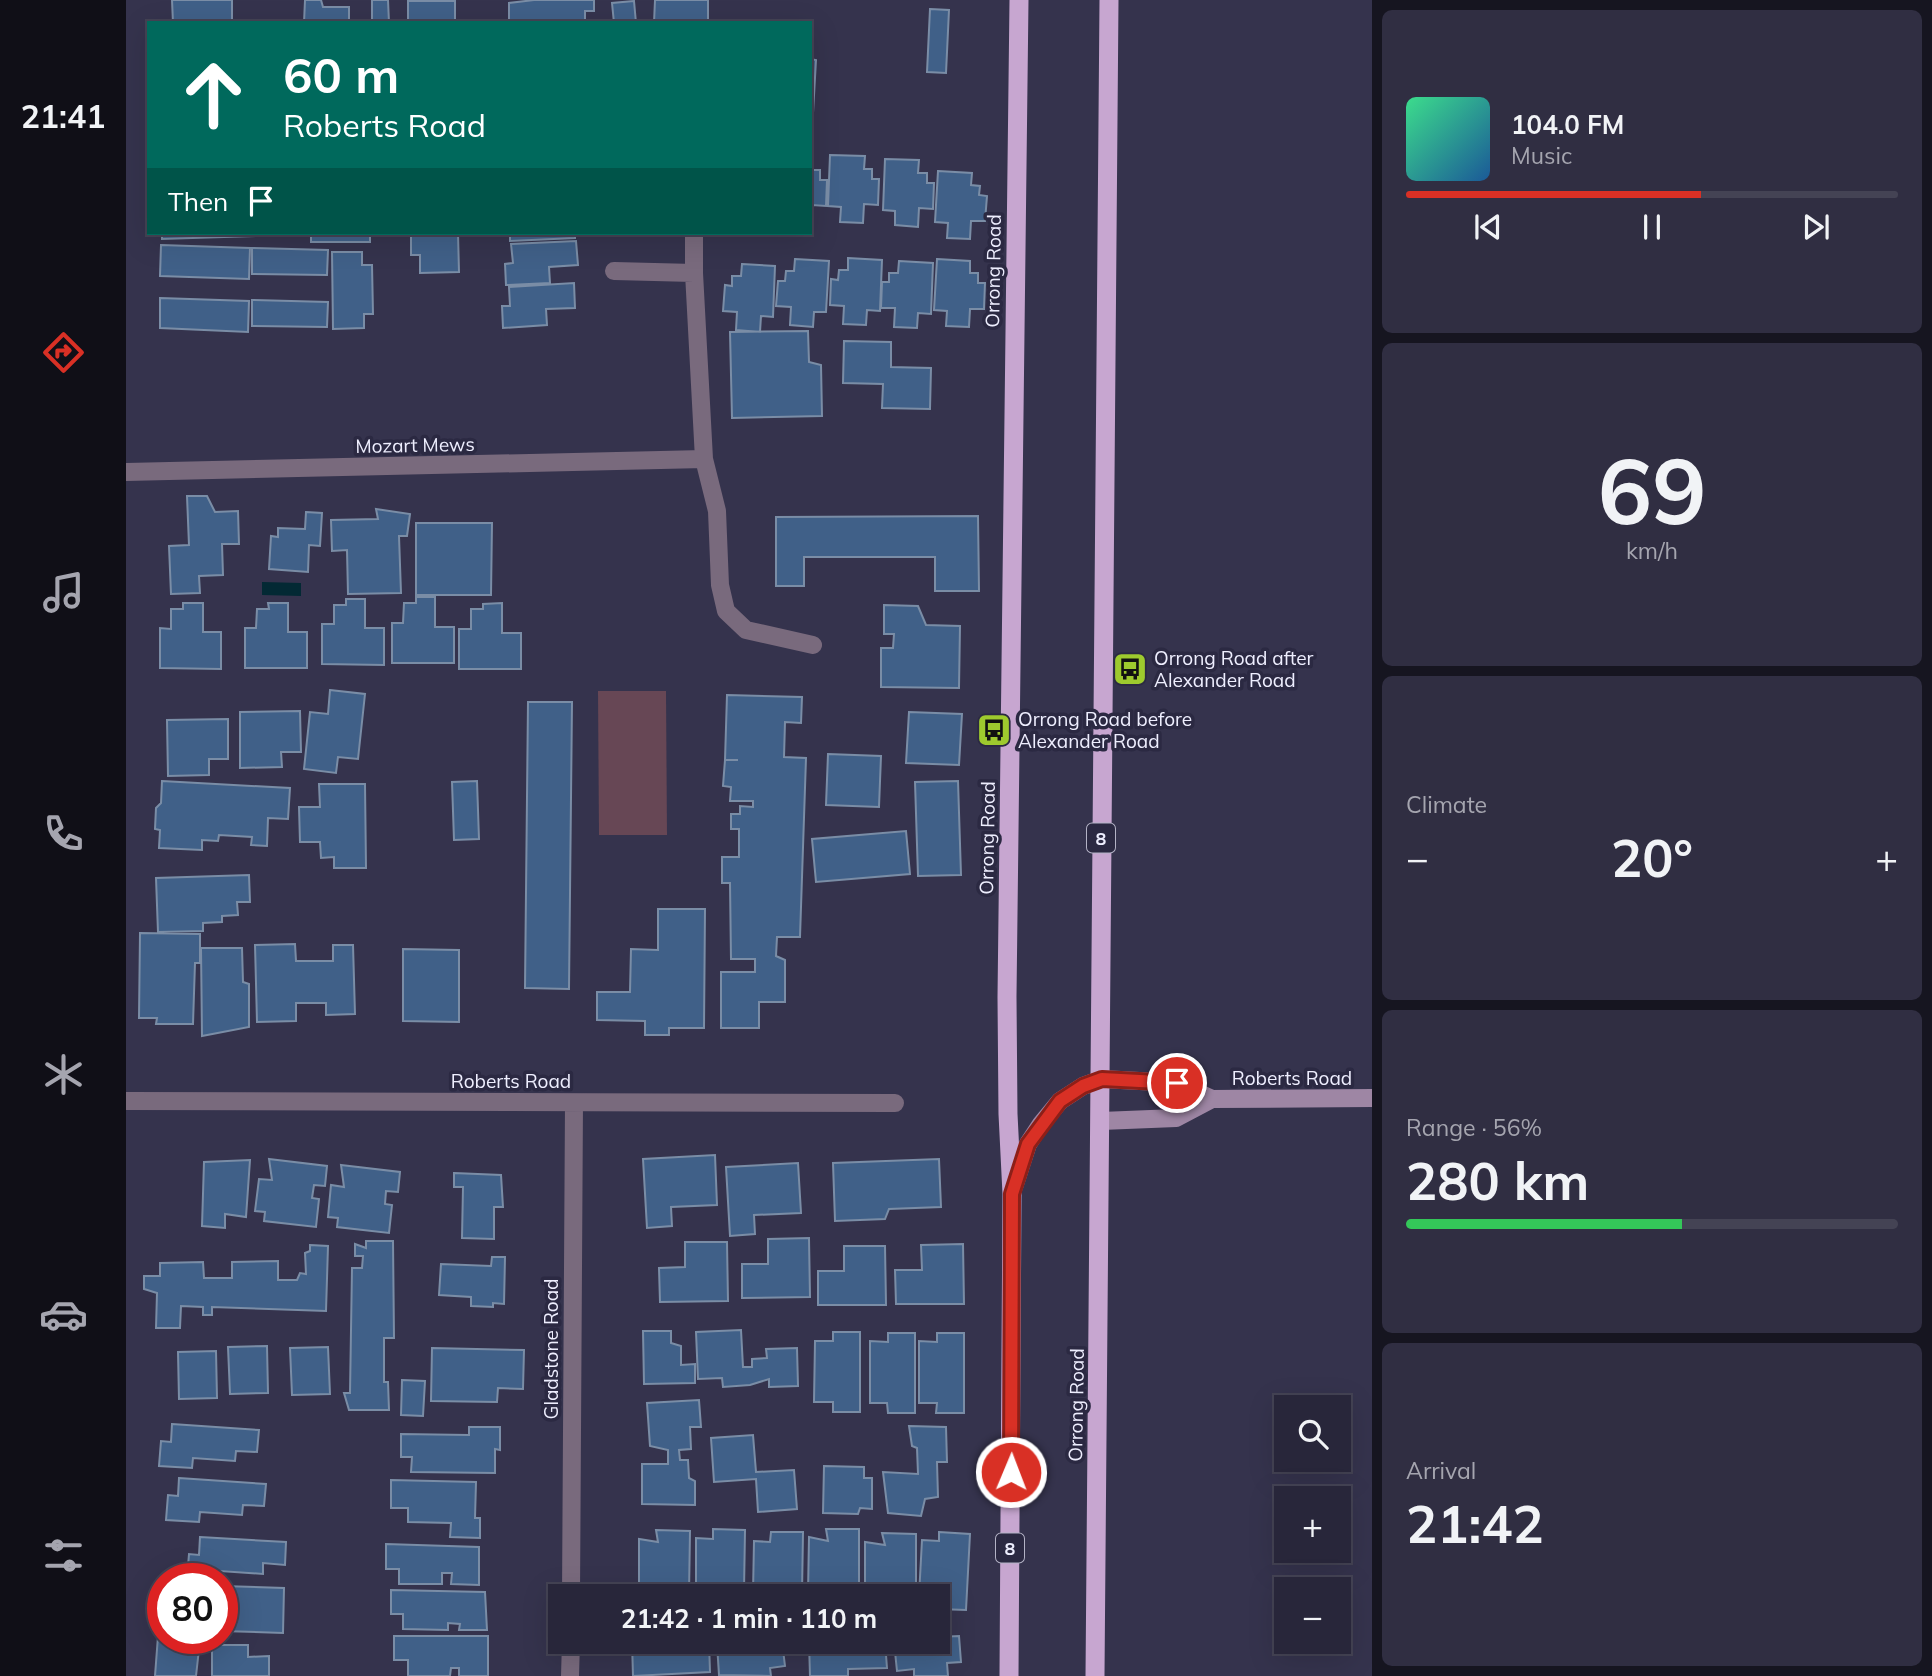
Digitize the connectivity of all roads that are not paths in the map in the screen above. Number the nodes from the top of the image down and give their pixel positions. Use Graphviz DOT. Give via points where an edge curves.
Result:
graph roads {
  1 [pos="1019,0"];
  2 [pos="1105,4"];
  3 [pos="694,235"];
  4 [pos="614,271"];
  5 [pos="694,273"];
  6 [pos="704,459"];
  7 [pos="126,472"];
  8 [pos="813,645"];
  9 [pos="1102,1079"];
  10 [pos="1372,1098"];
  11 [pos="1212,1099"];
  12 [pos="126,1101"];
  13 [pos="895,1102"];
  14 [pos="574,1103"];
  15 [pos="1101,1121"];
  16 [pos="1012,1194"];
  17 [pos="571,1584"];
  18 [pos="571,1654"];
  19 [pos="570,1676"];
  20 [pos="1009,1676"];
  21 [pos="1096,1676"];
  1 -- 16 [label="highway, Orrong Road / 8" via="1007,997"];
  2 -- 9 [label="highway, Orrong Road / 8"];
  3 -- 5 [label="street"];
  4 -- 5 [label="street"];
  5 -- 6 [label="street"];
  6 -- 7 [label="street, Mozart Mews"];
  6 -- 8 [label="street" via="717,511 720,585 726,611 746,630"];
  9 -- 11 [label="main road, Roberts Road" via="1177,1083"];
  9 -- 15 [label="highway, Orrong Road / 8"];
  9 -- 16 [label="main road, Roberts Road" via="1060,1101 1041,1124 1028,1144"];
  10 -- 11 [label="main road, Roberts Road"];
  11 -- 15 [label="main road, Roberts Road" via="1176,1118"];
  12 -- 14 [label="street, Roberts Road"];
  13 -- 14 [label="street, Roberts Road"];
  14 -- 17 [label="street, Gladstone Road"];
  15 -- 21 [label="highway, Orrong Road / 8"];
  16 -- 20 [label="highway, Orrong Road / 8"];
  18 -- 19 [label="street"];
}
